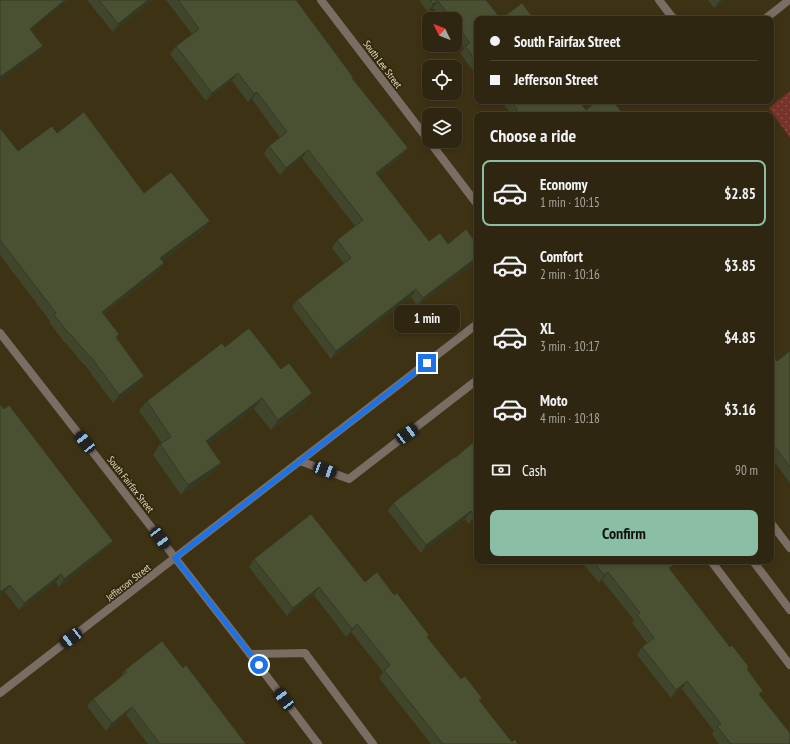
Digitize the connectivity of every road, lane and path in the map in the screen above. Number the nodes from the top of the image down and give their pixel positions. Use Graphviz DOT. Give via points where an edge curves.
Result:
graph roads {
  1 [pos="321,0"];
  2 [pos="659,0"];
  3 [pos="789,0"];
  4 [pos="671,16"];
  5 [pos="768,16"];
  6 [pos="422,132"];
  7 [pos="434,148"];
  8 [pos="474,200"];
  9 [pos="474,326"];
  10 [pos="0,333"];
  11 [pos="474,382"];
  12 [pos="300,461"];
  13 [pos="774,527"];
  14 [pos="790,548"];
  15 [pos="175,558"];
  16 [pos="713,564"];
  17 [pos="755,564"];
  18 [pos="790,610"];
  19 [pos="250,654"];
  20 [pos="790,665"];
  21 [pos="0,693"];
  22 [pos="318,744"];
  23 [pos="373,744"];
  1 -- 6 [label="street, South Lee Street"];
  2 -- 4 [label="street"];
  3 -- 5 [label="street"];
  7 -- 8 [label="street, South Lee Street"];
  9 -- 12 [label="street, Jefferson Street"];
  10 -- 15 [label="street, South Fairfax Street"];
  11 -- 12 [label="street" via="349,479"];
  12 -- 15 [label="street, Jefferson Street"];
  13 -- 14 [label="street"];
  15 -- 19 [label="street, South Fairfax Street"];
  15 -- 21 [label="street, Jefferson Street"];
  16 -- 20 [label="street"];
  17 -- 18 [label="street"];
  19 -- 22 [label="street, South Fairfax Street"];
  19 -- 23 [label="street" via="305,653"];
}
